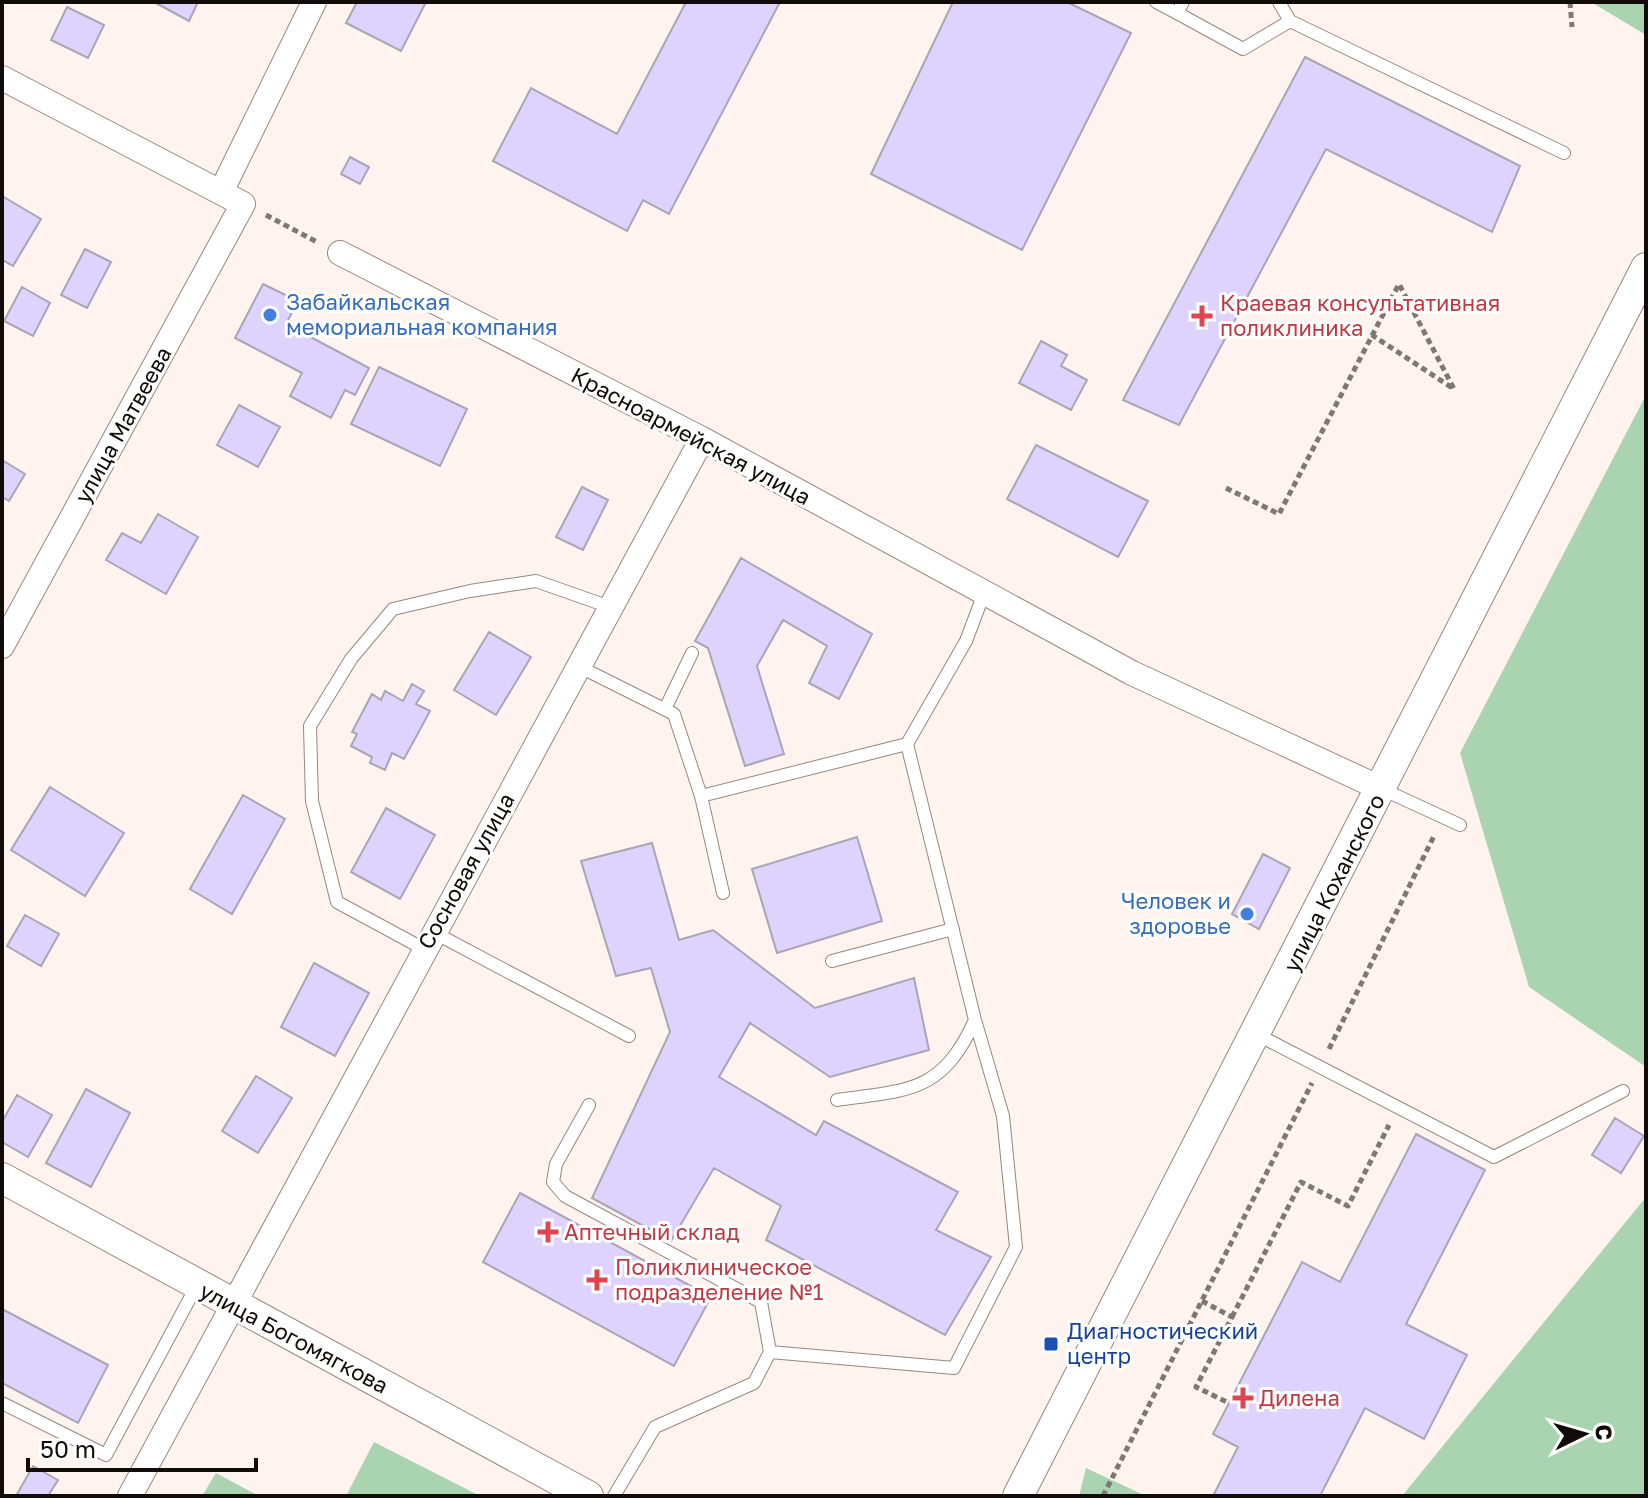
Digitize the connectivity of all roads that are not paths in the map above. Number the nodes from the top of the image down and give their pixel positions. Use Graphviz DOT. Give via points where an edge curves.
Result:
graph roads {
  1 [pos="314,2"];
  2 [pos="1156,2"];
  3 [pos="1279,2"];
  4 [pos="1180,7"];
  5 [pos="1290,21"];
  6 [pos="2,78"];
  7 [pos="1564,153"];
  8 [pos="221,192"];
  9 [pos="340,253"];
  10 [pos="1646,268"];
  11 [pos="702,439"];
  12 [pos="983,596"];
  13 [pos="610,607"];
  14 [pos="2,646"];
  15 [pos="692,653"];
  16 [pos="578,666"];
  17 [pos="665,709"];
  18 [pos="907,744"];
  19 [pos="1382,789"];
  20 [pos="701,796"];
  21 [pos="1460,825"];
  22 [pos="723,893"];
  23 [pos="953,929"];
  24 [pos="428,940"];
  25 [pos="832,961"];
  26 [pos="975,1020"];
  27 [pos="1256,1034"];
  28 [pos="629,1036"];
  29 [pos="1623,1091"];
  30 [pos="837,1100"];
  31 [pos="589,1105"];
  32 [pos="2,1178"];
  33 [pos="197,1285"];
  34 [pos="230,1304"];
  35 [pos="770,1352"];
  36 [pos="2,1403"];
  37 [pos="130,1496"];
  38 [pos="588,1496"];
  39 [pos="614,1496"];
  40 [pos="1018,1496"];
  1 -- 8 [label="street"];
  2 -- 4 [label="lane"];
  3 -- 5 [label="lane"];
  4 -- 5 [label="lane" via="1243,49"];
  5 -- 7 [label="lane"];
  6 -- 8 [label="street"];
  8 -- 14 [label="street, улица Матвеева" via="243,204"];
  9 -- 11 [label="street, Красноармейская улица"];
  10 -- 19 [label="street, улица Коханского"];
  11 -- 12 [label="street, Красноармейская улица"];
  11 -- 13 [label="street, Сосновая улица"];
  12 -- 18 [label="lane" via="966,641"];
  12 -- 19 [label="street, Красноармейская улица" via="1132,673"];
  13 -- 16 [label="street, Сосновая улица"];
  13 -- 24 [label="lane" via="536,581 393,609 351,659 310,726 312,801 337,902"];
  15 -- 17 [label="lane"];
  16 -- 17 [label="lane"];
  16 -- 24 [label="street, Сосновая улица"];
  17 -- 20 [label="lane" via="674,714"];
  18 -- 20 [label="lane"];
  18 -- 23 [label="lane"];
  19 -- 21 [label="lane"];
  19 -- 27 [label="street, улица Коханского"];
  20 -- 22 [label="lane"];
  23 -- 25 [label="lane"];
  23 -- 26 [label="lane"];
  24 -- 28 [label="lane"];
  24 -- 34 [label="street, Сосновая улица"];
  26 -- 30 [label="lane" via="960,1054 927,1082"];
  26 -- 35 [label="lane" via="1003,1116 1016,1247 954,1368"];
  27 -- 29 [label="lane" via="1494,1157"];
  27 -- 40 [label="street, улица Коханского"];
  31 -- 35 [label="lane" via="556,1164 553,1182 565,1196 761,1302"];
  32 -- 33 [label="street, улица Богомягкова"];
  33 -- 34 [label="street, улица Богомягкова"];
  33 -- 36 [label="lane" via="106,1455"];
  34 -- 37 [label="street, Сосновая улица"];
  34 -- 38 [label="street, улица Богомягкова"];
  35 -- 39 [label="lane" via="754,1383 655,1427"];
}
